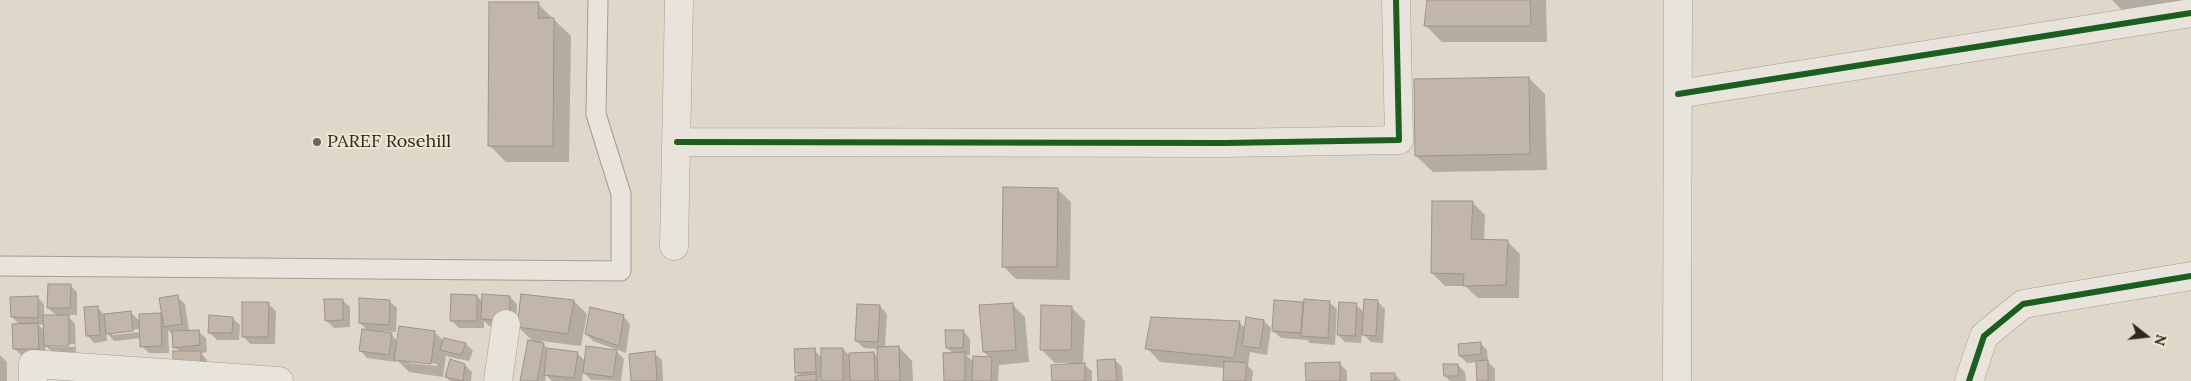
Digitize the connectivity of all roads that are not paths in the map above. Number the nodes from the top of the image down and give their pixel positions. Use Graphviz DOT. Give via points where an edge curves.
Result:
graph roads {
  1 [pos="598,0"];
  2 [pos="679,0"];
  3 [pos="1396,0"];
  4 [pos="1678,0"];
  5 [pos="2191,13"];
  6 [pos="1678,94"];
  7 [pos="677,142"];
  8 [pos="674,246"];
  9 [pos="0,266"];
  10 [pos="2191,276"];
  11 [pos="506,324"];
  12 [pos="33,381"];
  13 [pos="279,381"];
  14 [pos="498,381"];
  15 [pos="1677,381"];
  16 [pos="1969,381"];
  1 -- 9 [label="lane" via="596,114 621,194 621,271"];
  2 -- 7 [label="street"];
  3 -- 7 [label="street" via="1400,140 1225,143"];
  4 -- 6 [label="street"];
  5 -- 6 [label="street"];
  6 -- 15 [label="street"];
  7 -- 8 [label="street"];
  10 -- 16 [label="street" via="2023,304 1984,336"];
  11 -- 14 [label="street"];
  12 -- 13 [label="street" via="33,364"];
}
